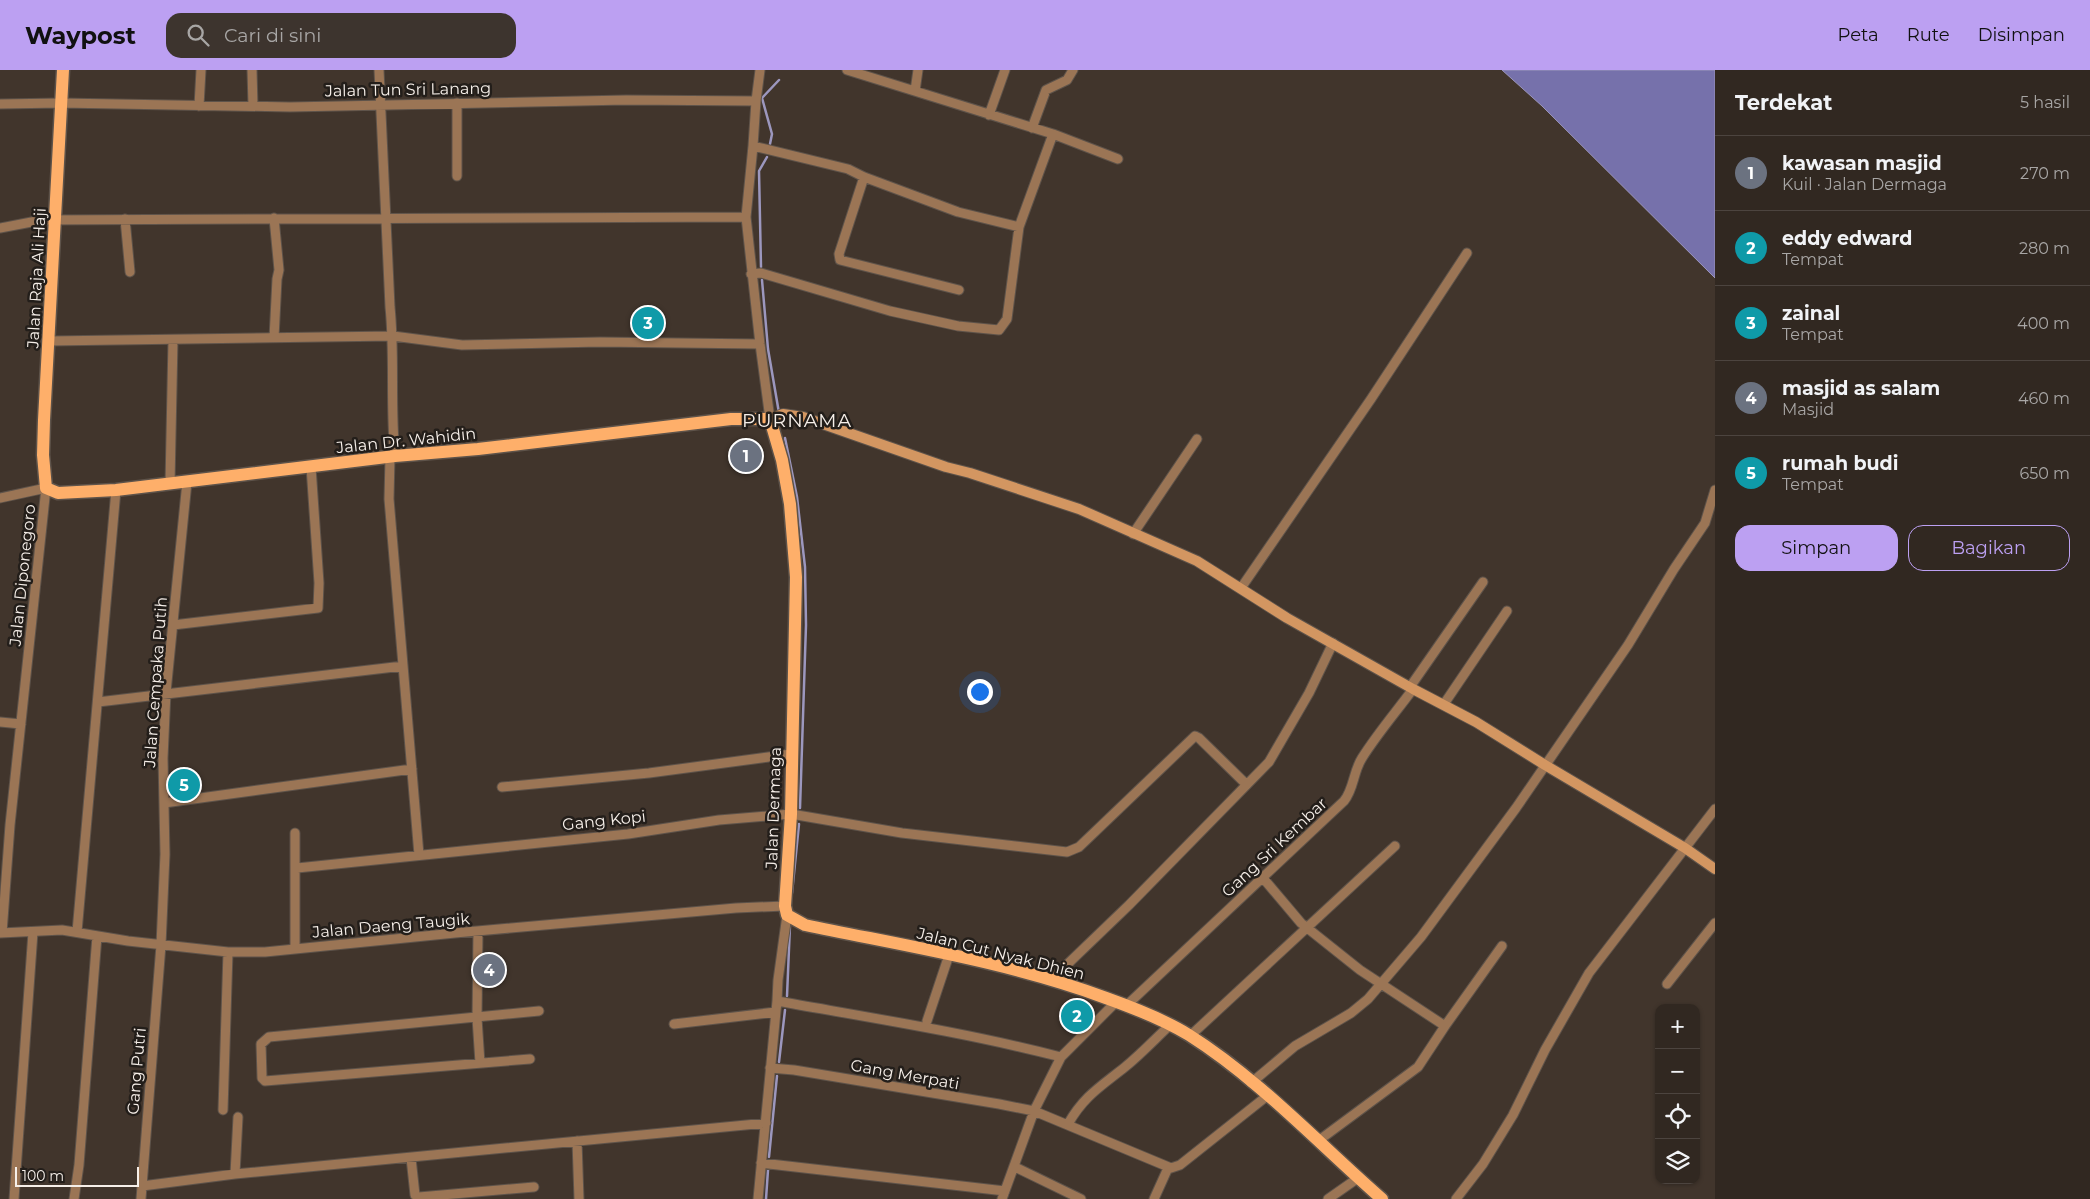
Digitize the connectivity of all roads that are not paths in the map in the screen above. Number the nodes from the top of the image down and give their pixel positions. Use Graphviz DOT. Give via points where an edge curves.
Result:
graph roads {
  1 [pos="63,70"];
  2 [pos="201,70"];
  3 [pos="252,70"];
  4 [pos="379,70"];
  5 [pos="760,70"];
  6 [pos="847,70"];
  7 [pos="918,70"];
  8 [pos="1005,70"];
  9 [pos="1073,70"];
  10 [pos="915,91"];
  11 [pos="756,101"];
  12 [pos="61,103"];
  13 [pos="457,103"];
  14 [pos="0,104"];
  15 [pos="199,106"];
  16 [pos="253,106"];
  17 [pos="380,106"];
  18 [pos="989,116"];
  19 [pos="1032,128"];
  20 [pos="1053,134"];
  21 [pos="754,146"];
  22 [pos="1118,159"];
  23 [pos="457,176"];
  24 [pos="864,177"];
  25 [pos="56,214"];
  26 [pos="746,217"];
  27 [pos="274,218"];
  28 [pos="386,218"];
  29 [pos="125,219"];
  30 [pos="1019,227"];
  31 [pos="0,228"];
  32 [pos="1467,253"];
  33 [pos="130,272"];
  34 [pos="751,274"];
  35 [pos="959,290"];
  36 [pos="393,336"];
  37 [pos="274,338"];
  38 [pos="173,340"];
  39 [pos="50,341"];
  40 [pos="760,344"];
  41 [pos="770,419"];
  42 [pos="1197,439"];
  43 [pos="393,456"];
  44 [pos="311,467"];
  45 [pos="187,482"];
  46 [pos="170,483"];
  47 [pos="46,488"];
  48 [pos="116,490"];
  49 [pos="1715,490"];
  50 [pos="0,498"];
  51 [pos="1133,534"];
  52 [pos="1484,582"];
  53 [pos="1241,588"];
  54 [pos="1507,611"];
  55 [pos="173,625"];
  56 [pos="1333,643"];
  57 [pos="403,666"];
  58 [pos="1411,688"];
  59 [pos="166,692"];
  60 [pos="98,702"];
  61 [pos="1444,704"];
  62 [pos="0,722"];
  63 [pos="21,724"];
  64 [pos="791,754"];
  65 [pos="1545,766"];
  66 [pos="412,769"];
  67 [pos="1246,784"];
  68 [pos="502,787"];
  69 [pos="164,803"];
  70 [pos="1715,809"];
  71 [pos="791,814"];
  72 [pos="296,834"];
  73 [pos="1395,846"];
  74 [pos="1685,848"];
  75 [pos="419,855"];
  76 [pos="297,868"];
  77 [pos="1715,869"];
  78 [pos="1263,878"];
  79 [pos="786,911"];
  80 [pos="1715,923"];
  81 [pos="1307,928"];
  82 [pos="33,932"];
  83 [pos="78,932"];
  84 [pos="478,932"];
  85 [pos="1,933"];
  86 [pos="97,936"];
  87 [pos="161,945"];
  88 [pos="1502,946"];
  89 [pos="295,949"];
  90 [pos="228,952"];
  91 [pos="949,955"];
  92 [pos="1052,979"];
  93 [pos="1382,984"];
  94 [pos="1667,984"];
  95 [pos="777,1001"];
  96 [pos="1121,1004"];
  97 [pos="539,1011"];
  98 [pos="776,1012"];
  99 [pos="477,1018"];
  100 [pos="926,1021"];
  101 [pos="674,1024"];
  102 [pos="1170,1025"];
  103 [pos="1444,1026"];
  104 [pos="1190,1036"];
  105 [pos="1061,1058"];
  106 [pos="530,1059"];
  107 [pos="480,1063"];
  108 [pos="770,1068"];
  109 [pos="1251,1082"];
  110 [pos="1267,1096"];
  111 [pos="222,1110"];
  112 [pos="1034,1112"];
  113 [pos="238,1117"];
  114 [pos="766,1123"];
  115 [pos="1068,1124"];
  116 [pos="577,1141"];
  117 [pos="1318,1141"];
  118 [pos="411,1158"];
  119 [pos="761,1163"];
  120 [pos="1015,1167"];
  121 [pos="1168,1168"];
  122 [pos="235,1174"];
  123 [pos="1358,1178"];
  124 [pos="142,1186"];
  125 [pos="534,1187"];
  126 [pos="1004,1195"];
  127 [pos="14,1199"];
  128 [pos="74,1199"];
  129 [pos="141,1199"];
  130 [pos="579,1199"];
  131 [pos="758,1199"];
  132 [pos="1082,1199"];
  133 [pos="1154,1199"];
  134 [pos="1328,1199"];
  135 [pos="1382,1199"];
  136 [pos="1456,1199"];
  1 -- 12 [label="main road, Jalan Raja Ali Haji"];
  2 -- 15 [label="street"];
  3 -- 16 [label="street"];
  4 -- 17 [label="street"];
  5 -- 11 [label="street"];
  6 -- 10 [label="street"];
  7 -- 10 [label="street"];
  8 -- 18 [label="street"];
  9 -- 19 [label="street" via="1066,80 1046,90"];
  10 -- 18 [label="street"];
  11 -- 13 [label="street, Jalan Tun Sri Lanang"];
  11 -- 21 [label="street"];
  12 -- 14 [label="street, Jalan Tun Sri Lanang"];
  12 -- 15 [label="street, Jalan Tun Sri Lanang"];
  12 -- 25 [label="main road, Jalan Raja Ali Haji"];
  13 -- 17 [label="street, Jalan Tun Sri Lanang"];
  13 -- 23 [label="street"];
  15 -- 16 [label="street, Jalan Tun Sri Lanang"];
  16 -- 17 [label="street, Jalan Tun Sri Lanang"];
  17 -- 28 [label="street"];
  18 -- 19 [label="street"];
  19 -- 20 [label="street"];
  20 -- 22 [label="street"];
  20 -- 30 [label="street"];
  21 -- 24 [label="street" via="848,169"];
  21 -- 26 [label="street"];
  24 -- 30 [label="street" via="958,212"];
  24 -- 35 [label="street" via="839,254 840,260"];
  25 -- 29 [label="street"];
  25 -- 31 [label="street"];
  25 -- 39 [label="main road, Jalan Raja Ali Haji"];
  26 -- 28 [label="street"];
  26 -- 34 [label="street"];
  27 -- 28 [label="street"];
  27 -- 29 [label="street"];
  27 -- 37 [label="street" via="279,270"];
  28 -- 36 [label="street"];
  29 -- 33 [label="street"];
  30 -- 34 [label="street" via="1007,319 999,330 958,326 890,311 761,273"];
  32 -- 53 [label="street"];
  34 -- 40 [label="street"];
  36 -- 37 [label="street"];
  36 -- 40 [label="street" via="462,345 600,342"];
  36 -- 43 [label="street"];
  37 -- 38 [label="street"];
  38 -- 39 [label="street"];
  38 -- 46 [label="street"];
  39 -- 47 [label="main road, Jalan Raja Ali Haji" via="43,455"];
  40 -- 41 [label="street"];
  41 -- 43 [label="main road, Jalan Dr. Wahidin" via="731,419"];
  41 -- 51 [label="street" via="784,414 802,417 1079,509"];
  41 -- 64 [label="main road, Jalan Dermaga" via="788,495 796,577"];
  42 -- 51 [label="street"];
  43 -- 44 [label="main road, Jalan Dr. Wahidin"];
  43 -- 57 [label="street" via="389,500"];
  44 -- 45 [label="main road, Jalan Dr. Wahidin"];
  44 -- 55 [label="street" via="318,608"];
  45 -- 46 [label="main road, Jalan Dr. Wahidin"];
  45 -- 55 [label="street, Jalan Cempaka Putih"];
  46 -- 48 [label="main road, Jalan Dr. Wahidin"];
  47 -- 48 [label="main road, Jalan Dr. Wahidin" via="58,493"];
  47 -- 50 [label="street"];
  47 -- 63 [label="street, Jalan Diponegoro"];
  48 -- 60 [label="street"];
  49 -- 65 [label="street" via="1704,523 1628,645"];
  51 -- 53 [label="street" via="1198,561"];
  52 -- 58 [label="street, Gang Sri Kembar"];
  53 -- 56 [label="street"];
  54 -- 61 [label="street"];
  55 -- 59 [label="street, Jalan Cempaka Putih"];
  56 -- 58 [label="street"];
  56 -- 67 [label="street" via="1282,742 1269,762"];
  57 -- 59 [label="street"];
  57 -- 66 [label="street"];
  58 -- 61 [label="street"];
  58 -- 78 [label="street, Gang Sri Kembar" via="1362,758 1348,797"];
  59 -- 60 [label="street"];
  59 -- 69 [label="street, Jalan Cempaka Putih"];
  60 -- 83 [label="street"];
  61 -- 65 [label="street"];
  62 -- 63 [label="street"];
  63 -- 85 [label="street, Jalan Diponegoro"];
  64 -- 68 [label="street" via="648,773"];
  64 -- 71 [label="main road, Jalan Dermaga"];
  65 -- 74 [label="street"];
  65 -- 93 [label="street" via="1445,905"];
  66 -- 69 [label="street"];
  66 -- 75 [label="street"];
  67 -- 71 [label="street, Gang Kopi" via="1195,736 1079,847 1068,852 902,832"];
  67 -- 92 [label="street"];
  69 -- 87 [label="street, Jalan Cempaka Putih"];
  70 -- 74 [label="street"];
  71 -- 75 [label="street, Gang Kopi"];
  71 -- 79 [label="main road, Jalan Dermaga"];
  72 -- 76 [label="street"];
  73 -- 81 [label="street"];
  74 -- 77 [label="street"];
  74 -- 136 [label="street" via="1589,973 1513,1115 1483,1164"];
  75 -- 76 [label="street, Gang Kopi"];
  76 -- 89 [label="street"];
  78 -- 81 [label="street"];
  78 -- 96 [label="street, Gang Sri Kembar"];
  79 -- 84 [label="street, Jalan Daeng Taugik" via="736,908"];
  79 -- 91 [label="main road, Jalan Cut Nyak Dhien" via="805,925"];
  79 -- 95 [label="street, Jalan Dermaga"];
  80 -- 94 [label="street"];
  81 -- 93 [label="street"];
  81 -- 104 [label="street"];
  82 -- 83 [label="street, Jalan Daeng Taugik"];
  82 -- 85 [label="street, Jalan Daeng Taugik"];
  82 -- 127 [label="street"];
  83 -- 86 [label="street, Jalan Daeng Taugik"];
  84 -- 89 [label="street, Jalan Daeng Taugik"];
  84 -- 99 [label="street"];
  86 -- 87 [label="street, Jalan Daeng Taugik"];
  86 -- 128 [label="street" via="80,1165"];
  87 -- 90 [label="street, Jalan Daeng Taugik"];
  87 -- 124 [label="street, Gang Putri"];
  88 -- 103 [label="street"];
  89 -- 90 [label="street, Jalan Daeng Taugik"];
  90 -- 111 [label="street"];
  91 -- 92 [label="main road, Jalan Cut Nyak Dhien"];
  91 -- 100 [label="street"];
  92 -- 96 [label="main road, Jalan Cut Nyak Dhien"];
  93 -- 103 [label="street"];
  93 -- 109 [label="street" via="1351,1013 1295,1046"];
  95 -- 98 [label="street, Jalan Dermaga"];
  95 -- 105 [label="street" via="1004,1043"];
  96 -- 102 [label="main road, Jalan Cut Nyak Dhien"];
  96 -- 105 [label="street, Gang Sri Kembar"];
  97 -- 99 [label="street"];
  98 -- 101 [label="street"];
  98 -- 108 [label="street, Jalan Dermaga"];
  99 -- 107 [label="street"];
  99 -- 107 [label="street" via="269,1037 261,1044 260,1056 265,1081"];
  102 -- 104 [label="main road, Jalan Cut Nyak Dhien"];
  102 -- 115 [label="street" via="1085,1099"];
  103 -- 117 [label="street" via="1424,1061 1412,1073"];
  104 -- 109 [label="main road, Jalan Cut Nyak Dhien"];
  105 -- 112 [label="street, Gang Sri Kembar"];
  106 -- 107 [label="street"];
  108 -- 112 [label="street, Gang Merpati"];
  108 -- 114 [label="street, Jalan Dermaga"];
  109 -- 110 [label="main road, Jalan Cut Nyak Dhien"];
  110 -- 117 [label="main road, Jalan Cut Nyak Dhien"];
  110 -- 121 [label="street" via="1180,1165"];
  112 -- 115 [label="street, Gang Merpati"];
  112 -- 120 [label="street, Gang Sri Kembar"];
  113 -- 122 [label="street"];
  114 -- 116 [label="street"];
  114 -- 119 [label="street, Jalan Dermaga"];
  115 -- 121 [label="street, Gang Merpati"];
  116 -- 118 [label="street"];
  116 -- 130 [label="street"];
  117 -- 123 [label="main road, Jalan Cut Nyak Dhien"];
  118 -- 122 [label="street"];
  118 -- 125 [label="street" via="413,1190 419,1197"];
  119 -- 126 [label="street"];
  119 -- 131 [label="street, Jalan Dermaga"];
  120 -- 126 [label="street, Gang Sri Kembar"];
  120 -- 132 [label="street"];
  121 -- 133 [label="street"];
  122 -- 124 [label="street"];
  123 -- 134 [label="street"];
  123 -- 135 [label="main road, Jalan Cut Nyak Dhien"];
  124 -- 129 [label="street, Gang Putri"];
}
